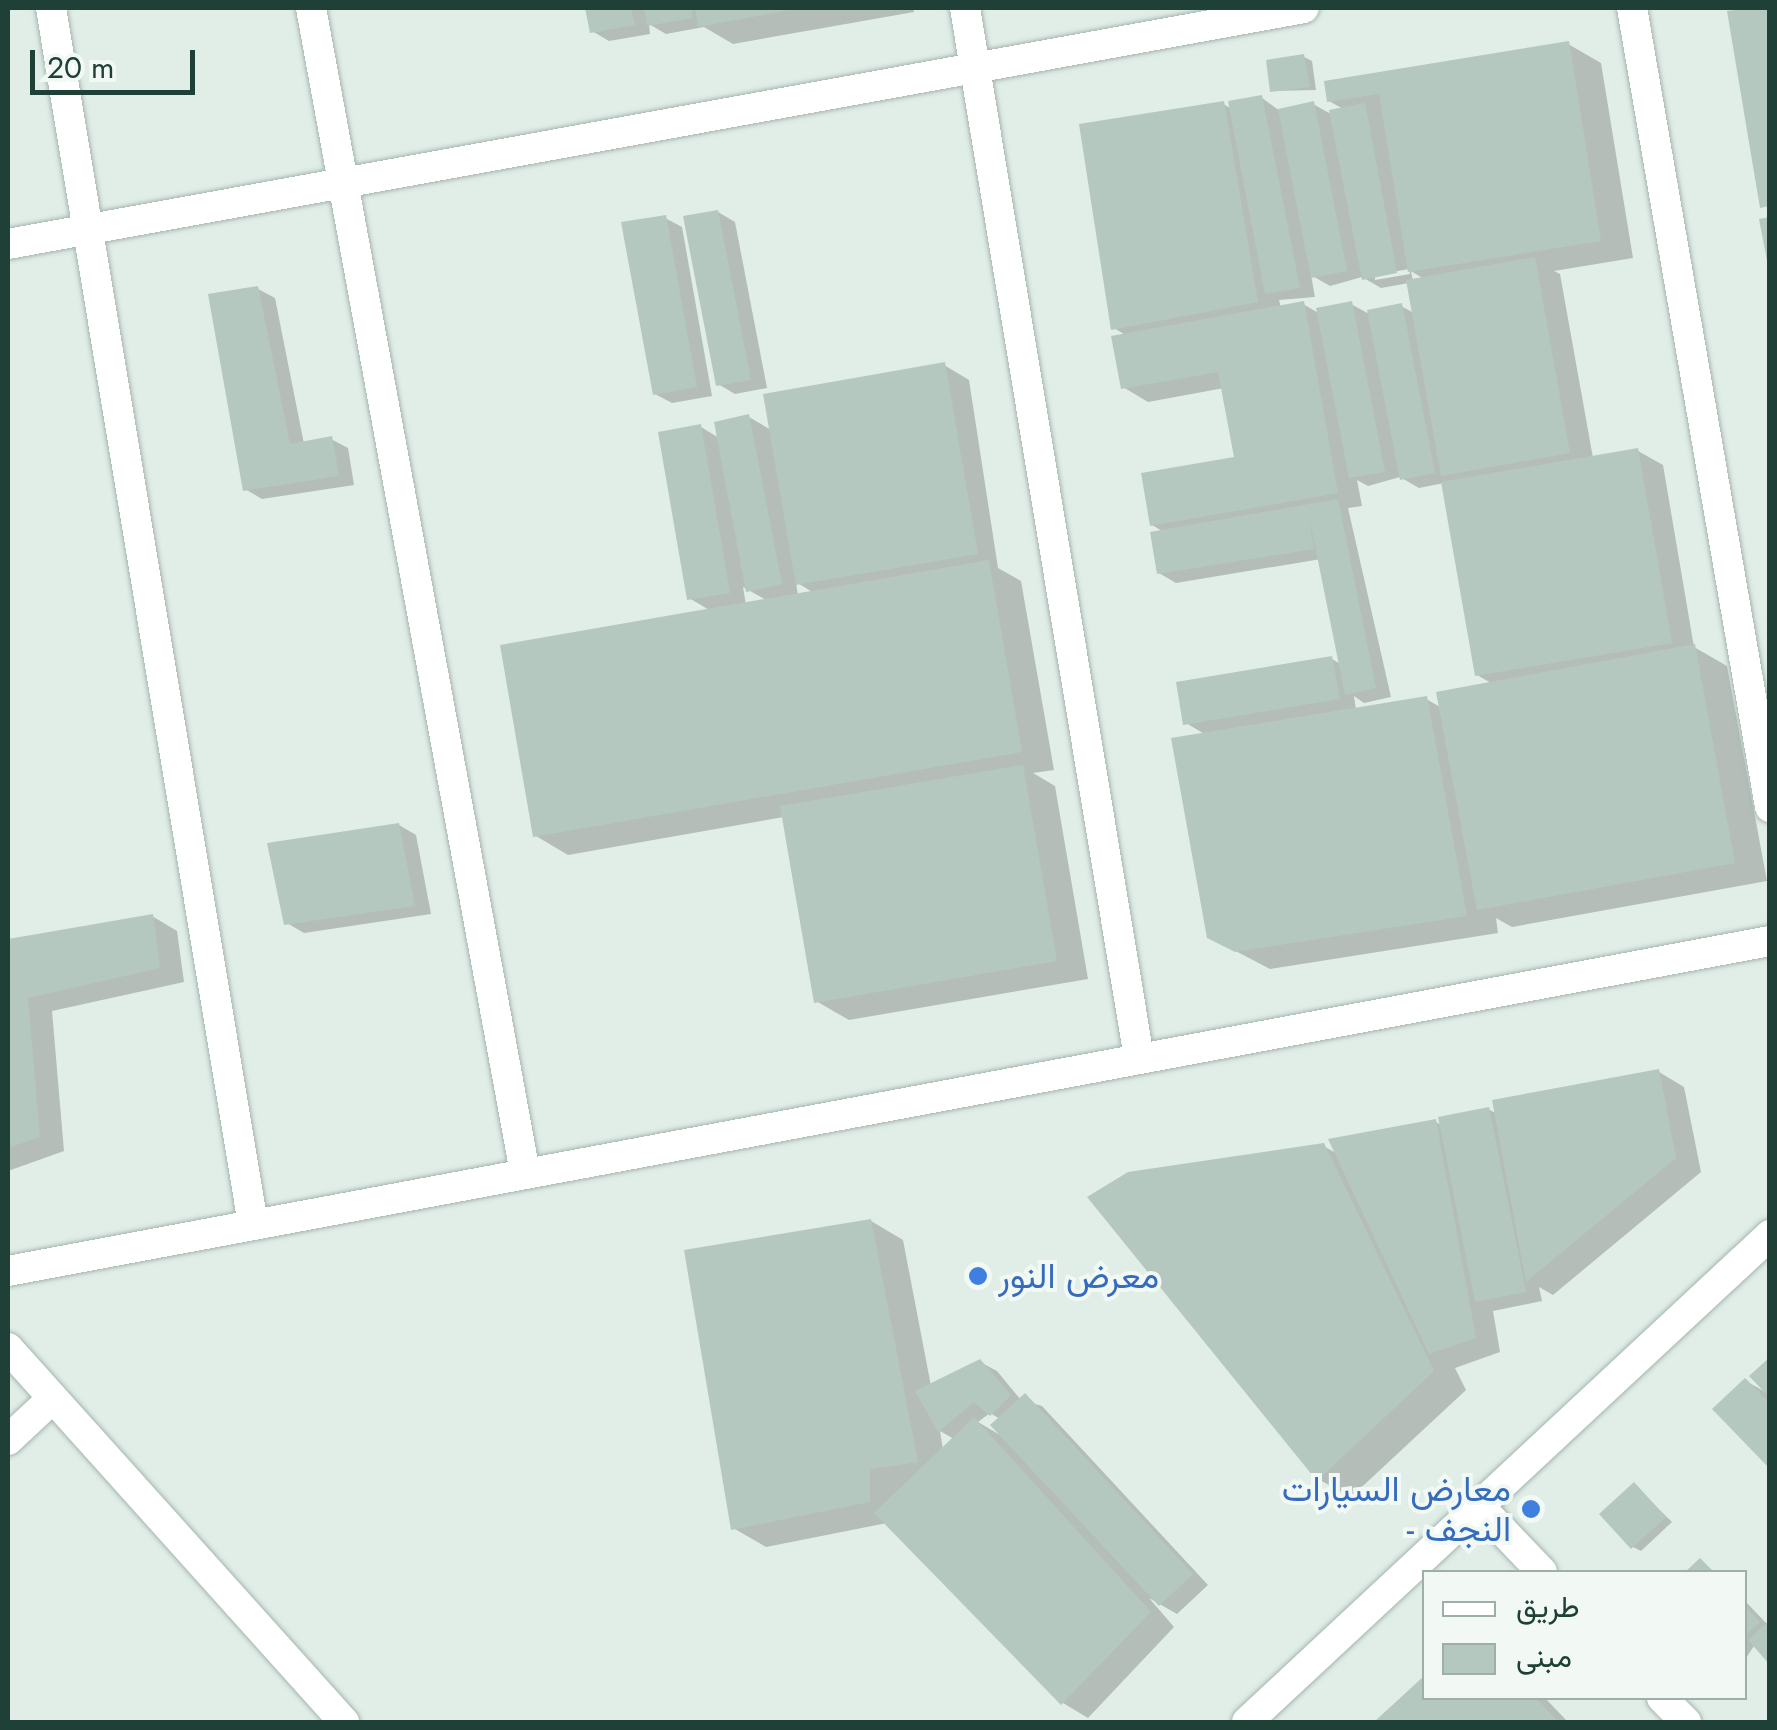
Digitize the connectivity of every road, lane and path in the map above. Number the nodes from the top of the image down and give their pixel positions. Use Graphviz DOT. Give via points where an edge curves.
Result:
graph roads {
  1 [pos="51,8"];
  2 [pos="312,8"];
  3 [pos="965,8"];
  4 [pos="1304,8"];
  5 [pos="1632,8"];
  6 [pos="975,68"];
  7 [pos="344,182"];
  8 [pos="88,229"];
  9 [pos="8,244"];
  10 [pos="1770,807"];
  11 [pos="1770,941"];
  12 [pos="1139,1058"];
  13 [pos="526,1173"];
  14 [pos="254,1224"];
  15 [pos="1770,1234"];
  16 [pos="8,1270"];
  17 [pos="8,1348"];
  18 [pos="52,1399"];
  19 [pos="8,1440"];
  20 [pos="1479,1506"];
  21 [pos="1540,1570"];
  22 [pos="1664,1700"];
  23 [pos="344,1722"];
  24 [pos="1246,1722"];
  25 [pos="1686,1722"];
  1 -- 8 [label="street"];
  2 -- 7 [label="street"];
  3 -- 6 [label="street"];
  4 -- 6 [label="street"];
  5 -- 10 [label="street"];
  6 -- 7 [label="street"];
  6 -- 12 [label="street"];
  7 -- 8 [label="street"];
  7 -- 13 [label="street"];
  8 -- 9 [label="street"];
  8 -- 14 [label="street"];
  11 -- 12 [label="street"];
  12 -- 13 [label="street"];
  13 -- 14 [label="street"];
  14 -- 16 [label="street"];
  15 -- 20 [label="street"];
  17 -- 18 [label="street"];
  18 -- 19 [label="street"];
  18 -- 23 [label="street"];
  20 -- 21 [label="street"];
  20 -- 24 [label="street"];
  22 -- 25 [label="street"];
}
